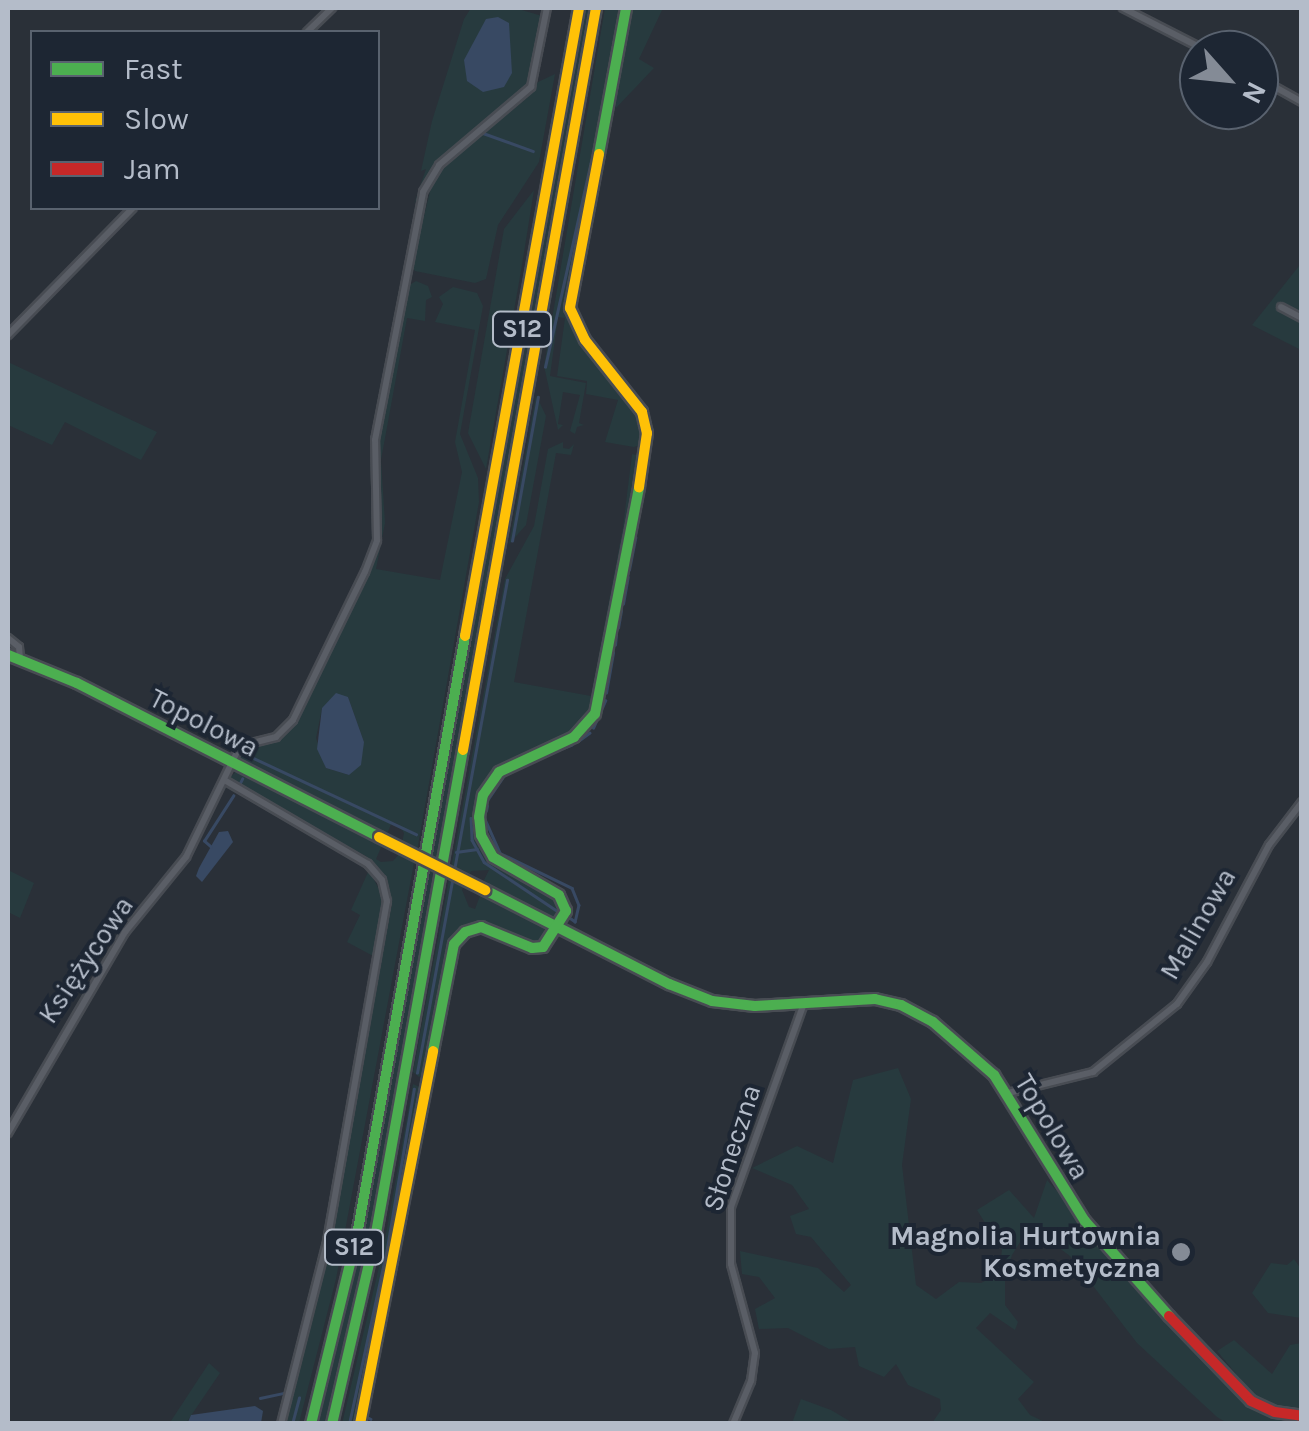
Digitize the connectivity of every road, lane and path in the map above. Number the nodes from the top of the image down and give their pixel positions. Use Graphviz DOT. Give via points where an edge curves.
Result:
graph roads {
  1 [pos="332,8"];
  2 [pos="547,8"];
  3 [pos="579,8"];
  4 [pos="596,8"];
  5 [pos="626,8"];
  6 [pos="1123,8"];
  7 [pos="309,30"];
  8 [pos="1179,37"];
  9 [pos="1279,89"];
  10 [pos="1302,102"];
  11 [pos="131,210"];
  12 [pos="1281,306"];
  13 [pos="1302,318"];
  14 [pos="8,335"];
  15 [pos="8,638"];
  16 [pos="8,655"];
  17 [pos="20,658"];
  18 [pos="232,762"];
  19 [pos="226,782"];
  20 [pos="1302,802"];
  21 [pos="557,927"];
  22 [pos="804,1003"];
  23 [pos="1008,1093"];
  24 [pos="8,1133"];
  25 [pos="1302,1416"];
  26 [pos="282,1424"];
  27 [pos="310,1424"];
  28 [pos="332,1424"];
  29 [pos="360,1424"];
  30 [pos="733,1424"];
  1 -- 7 [label="street"];
  2 -- 18 [label="street" via="531,87 439,165 423,192 375,440 374,554 290,725 276,738 243,746"];
  3 -- 27 [label="main road, S12" via="357,1235"];
  4 -- 28 [label="main road, S12" via="376,1234"];
  5 -- 21 [label="main road" via="570,303 581,335 645,418 643,465 595,714 574,737 499,772 483,795 479,817 482,841 496,861 564,900"];
  6 -- 8 [label="street"];
  9 -- 10 [label="street"];
  11 -- 14 [label="street"];
  12 -- 13 [label="street"];
  15 -- 17 [label="street"];
  16 -- 17 [label="main road, Topolowa"];
  17 -- 18 [label="main road, Topolowa"];
  18 -- 19 [label="street, Księżycowa"];
  18 -- 21 [label="main road, Topolowa, bridge"];
  19 -- 24 [label="street, Księżycowa" via="180,866 112,951"];
  19 -- 26 [label="street" via="364,860 379,875 388,901 330,1227"];
  20 -- 23 [label="street, Malinowa" via="1177,1004 1092,1072"];
  21 -- 22 [label="main road, Topolowa" via="700,997 738,1005"];
  21 -- 29 [label="main road" via="540,948 481,927 454,944"];
  22 -- 23 [label="main road, Topolowa" via="861,998 906,1007 957,1039"];
  22 -- 30 [label="street, Słoneczna" via="731,1206 731,1264 756,1352"];
  23 -- 25 [label="main road, Topolowa" via="1079,1214 1132,1276 1247,1398"];
}
